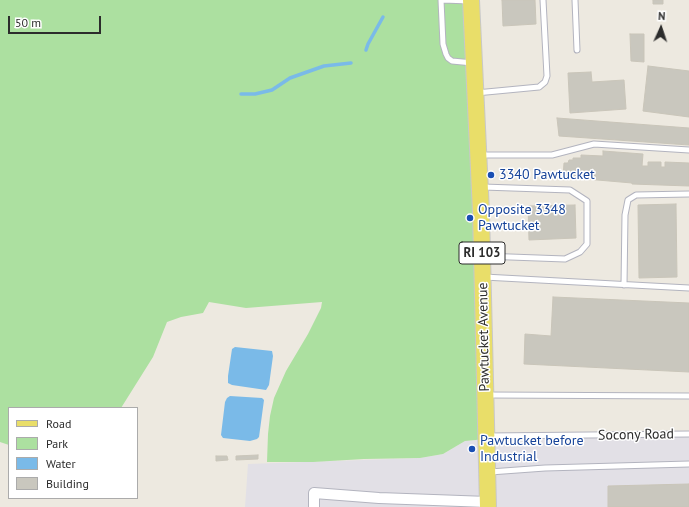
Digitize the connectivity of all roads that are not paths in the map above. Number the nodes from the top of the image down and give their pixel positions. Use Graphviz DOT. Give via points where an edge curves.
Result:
graph roads {
  1 [pos="442,0"];
  2 [pos="471,0"];
  3 [pos="543,0"];
  4 [pos="575,0"];
  5 [pos="577,50"];
  6 [pos="474,63"];
  7 [pos="476,93"];
  8 [pos="689,150"];
  9 [pos="478,155"];
  10 [pos="480,187"];
  11 [pos="689,194"];
  12 [pos="482,256"];
  13 [pos="483,277"];
  14 [pos="624,285"];
  15 [pos="689,288"];
  16 [pos="485,395"];
  17 [pos="689,396"];
  18 [pos="689,434"];
  19 [pos="486,436"];
  20 [pos="689,464"];
  21 [pos="487,472"];
  22 [pos="488,504"];
  23 [pos="314,507"];
  1 -- 2 [label="lane"];
  1 -- 6 [label="lane" via="443,44 448,58 455,62"];
  2 -- 6 [label="main road, Pawtucket Avenue / RI 103"];
  3 -- 7 [label="lane" via="547,76 545,82 539,87"];
  4 -- 5 [label="lane"];
  6 -- 7 [label="main road, Pawtucket Avenue / RI 103"];
  7 -- 9 [label="main road, Pawtucket Avenue / RI 103"];
  8 -- 9 [label="lane" via="594,144 552,155"];
  9 -- 10 [label="main road, Pawtucket Avenue / RI 103"];
  10 -- 12 [label="main road, Pawtucket Avenue / RI 103"];
  10 -- 12 [label="lane" via="570,190 587,201 587,244 580,252 565,259"];
  11 -- 14 [label="lane" via="636,194 628,200 625,215"];
  12 -- 13 [label="main road, Pawtucket Avenue / RI 103"];
  13 -- 14 [label="lane"];
  13 -- 16 [label="main road, Pawtucket Avenue / RI 103"];
  14 -- 15 [label="lane"];
  16 -- 17 [label="lane"];
  16 -- 19 [label="main road, Pawtucket Avenue / RI 103"];
  18 -- 19 [label="lane, Socony Road"];
  19 -- 21 [label="main road, Pawtucket Avenue / RI 103"];
  20 -- 21 [label="lane"];
  21 -- 22 [label="main road, Pawtucket Avenue / RI 103"];
  22 -- 23 [label="street" via="314,493"];
}
